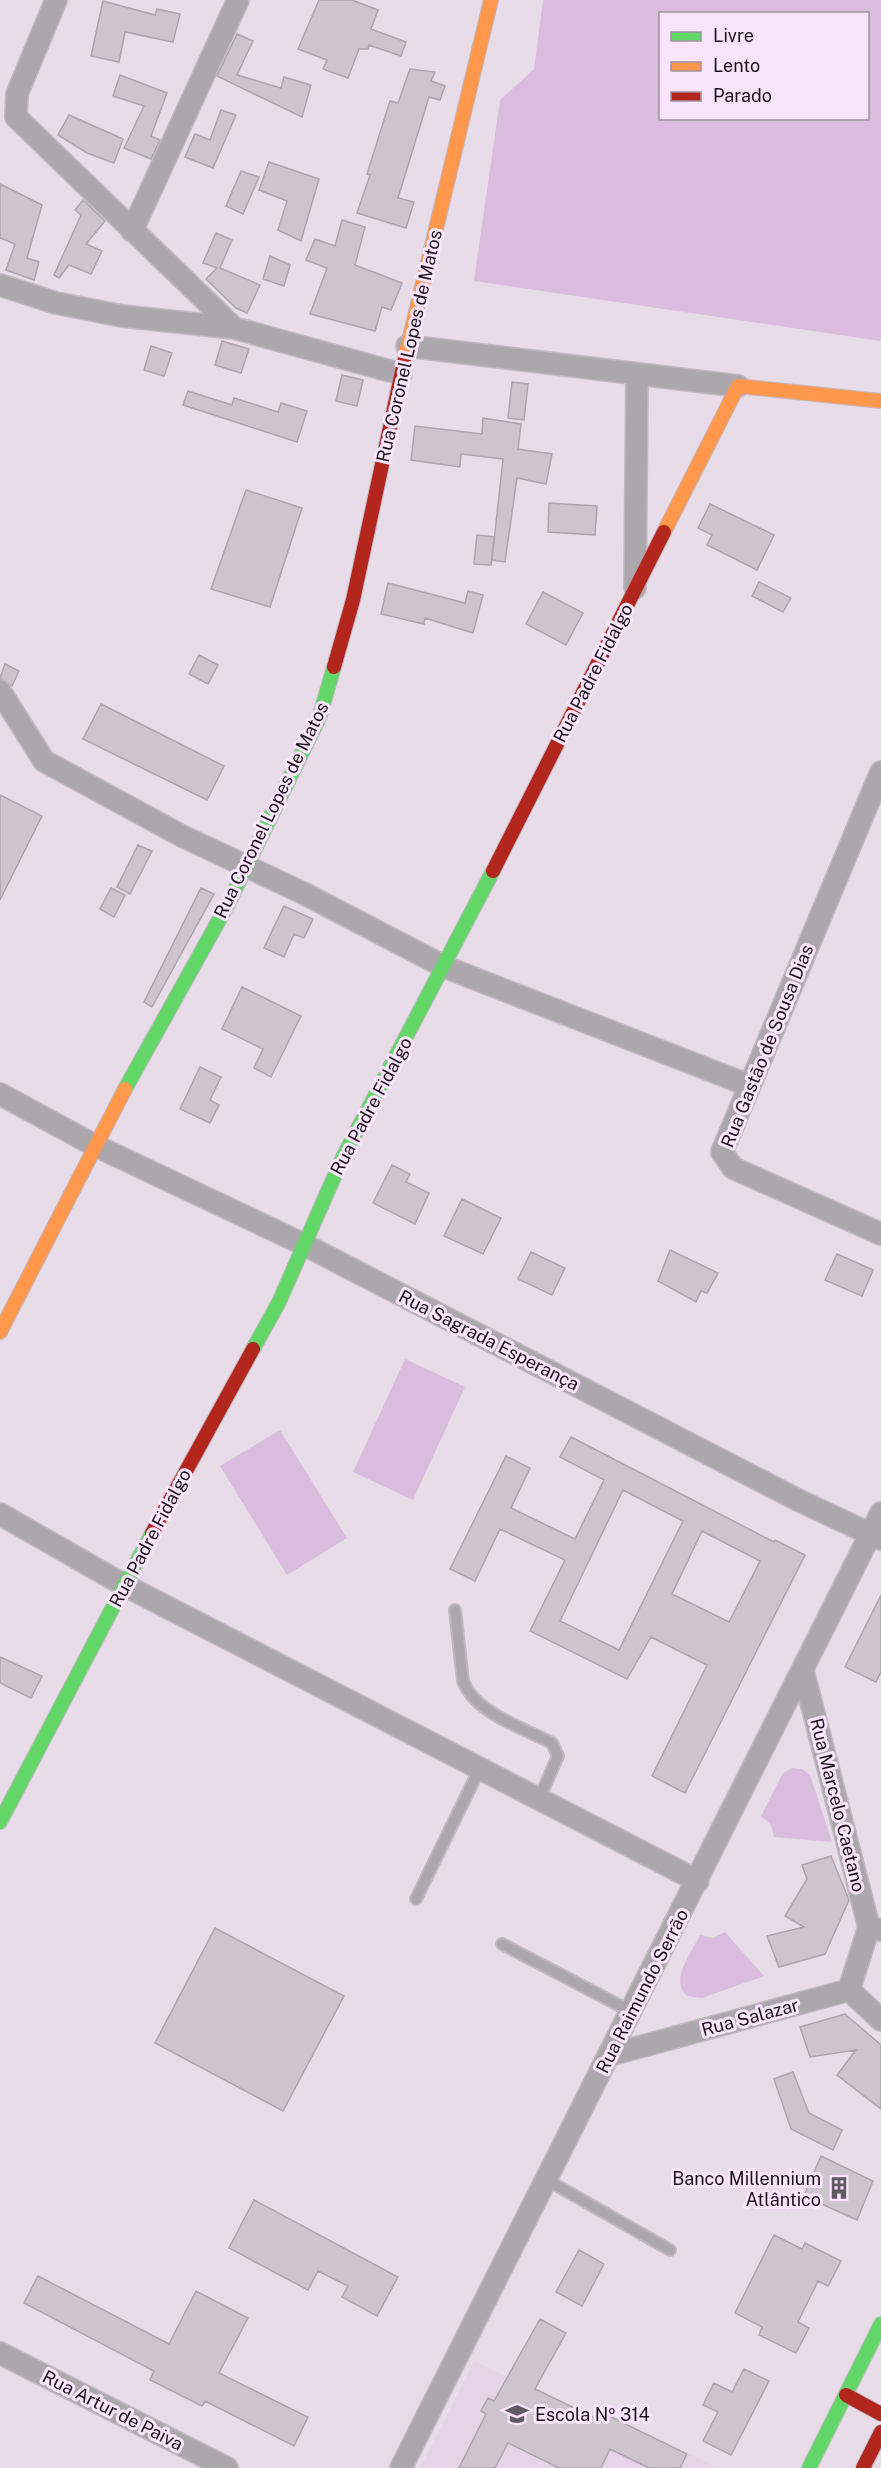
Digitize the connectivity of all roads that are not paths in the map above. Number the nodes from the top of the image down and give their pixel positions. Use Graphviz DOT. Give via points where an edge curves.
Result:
graph roads {
  1 [pos="56,0"];
  2 [pos="237,0"];
  3 [pos="490,0"];
  4 [pos="132,231"];
  5 [pos="0,285"];
  6 [pos="234,328"];
  7 [pos="407,346"];
  8 [pos="401,374"];
  9 [pos="638,375"];
  10 [pos="738,386"];
  11 [pos="881,401"];
  12 [pos="635,591"];
  13 [pos="0,691"];
  14 [pos="881,772"];
  15 [pos="246,865"];
  16 [pos="445,967"];
  17 [pos="748,1085"];
  18 [pos="0,1094"];
  19 [pos="94,1145"];
  20 [pos="881,1234"];
  21 [pos="303,1244"];
  22 [pos="0,1332"];
  23 [pos="881,1513"];
  24 [pos="0,1514"];
  25 [pos="876,1536"];
  26 [pos="124,1585"];
  27 [pos="455,1610"];
  28 [pos="803,1671"];
  29 [pos="480,1768"];
  30 [pos="540,1797"];
  31 [pos="0,1822"];
  32 [pos="698,1881"];
  33 [pos="416,1899"];
  34 [pos="875,1929"];
  35 [pos="502,1944"];
  36 [pos="849,1990"];
  37 [pos="632,2012"];
  38 [pos="881,2020"];
  39 [pos="610,2055"];
  40 [pos="547,2180"];
  41 [pos="670,2250"];
  42 [pos="881,2324"];
  43 [pos="0,2353"];
  44 [pos="846,2395"];
  45 [pos="881,2414"];
  46 [pos="881,2432"];
  47 [pos="227,2468"];
  48 [pos="401,2468"];
  49 [pos="809,2468"];
  50 [pos="863,2468"];
  1 -- 4 [label="street" via="17,94 16,117"];
  2 -- 4 [label="street"];
  3 -- 7 [label="street, Rua Coronel Lopes de Matos"];
  4 -- 6 [label="street"];
  5 -- 6 [label="street" via="56,303 122,316"];
  6 -- 8 [label="street"];
  7 -- 8 [label="street, Rua Coronel Lopes de Matos"];
  7 -- 9 [label="street"];
  8 -- 15 [label="street, Rua Coronel Lopes de Matos" via="339,656 319,718"];
  9 -- 10 [label="street"];
  9 -- 12 [label="street"];
  10 -- 11 [label="street"];
  10 -- 12 [label="street, Rua Padre Fidalgo"];
  12 -- 16 [label="street, Rua Padre Fidalgo"];
  13 -- 15 [label="street" via="44,760 182,836"];
  14 -- 17 [label="street, Rua Gastão de Sousa Dias"];
  15 -- 16 [label="street"];
  15 -- 19 [label="street, Rua Coronel Lopes de Matos"];
  16 -- 17 [label="street"];
  16 -- 21 [label="street, Rua Padre Fidalgo" via="342,1159"];
  17 -- 20 [label="street, Rua Gastão de Sousa Dias" via="722,1152 733,1168"];
  18 -- 19 [label="street, Rua Sagrada Esperança"];
  19 -- 21 [label="street, Rua Sagrada Esperança"];
  19 -- 22 [label="street, Rua Coronel Lopes de Matos"];
  21 -- 25 [label="street, Rua Sagrada Esperança" via="798,1500"];
  21 -- 26 [label="street, Rua Padre Fidalgo" via="279,1302"];
  23 -- 25 [label="street, Rua Raimundo Serrão"];
  24 -- 26 [label="street"];
  25 -- 28 [label="street, Rua Raimundo Serrão"];
  26 -- 29 [label="street"];
  26 -- 31 [label="street, Rua Padre Fidalgo"];
  27 -- 30 [label="lane" via="467,1692 482,1706 552,1743 556,1749 558,1756"];
  28 -- 32 [label="street, Rua Raimundo Serrão"];
  28 -- 34 [label="street, Rua Marcelo Caetano"];
  29 -- 30 [label="street"];
  29 -- 33 [label="lane"];
  30 -- 32 [label="street"];
  32 -- 37 [label="street, Rua Raimundo Serrão"];
  34 -- 36 [label="street"];
  35 -- 37 [label="lane"];
  36 -- 38 [label="street"];
  36 -- 39 [label="street, Rua Salazar"];
  37 -- 39 [label="street, Rua Raimundo Serrão"];
  39 -- 40 [label="street, Rua Raimundo Serrão"];
  40 -- 41 [label="lane"];
  40 -- 48 [label="street, Rua Raimundo Serrão"];
  42 -- 44 [label="street"];
  43 -- 47 [label="street, Rua Artur de Paiva"];
  44 -- 45 [label="street"];
  44 -- 49 [label="street"];
  46 -- 50 [label="street"];
}
